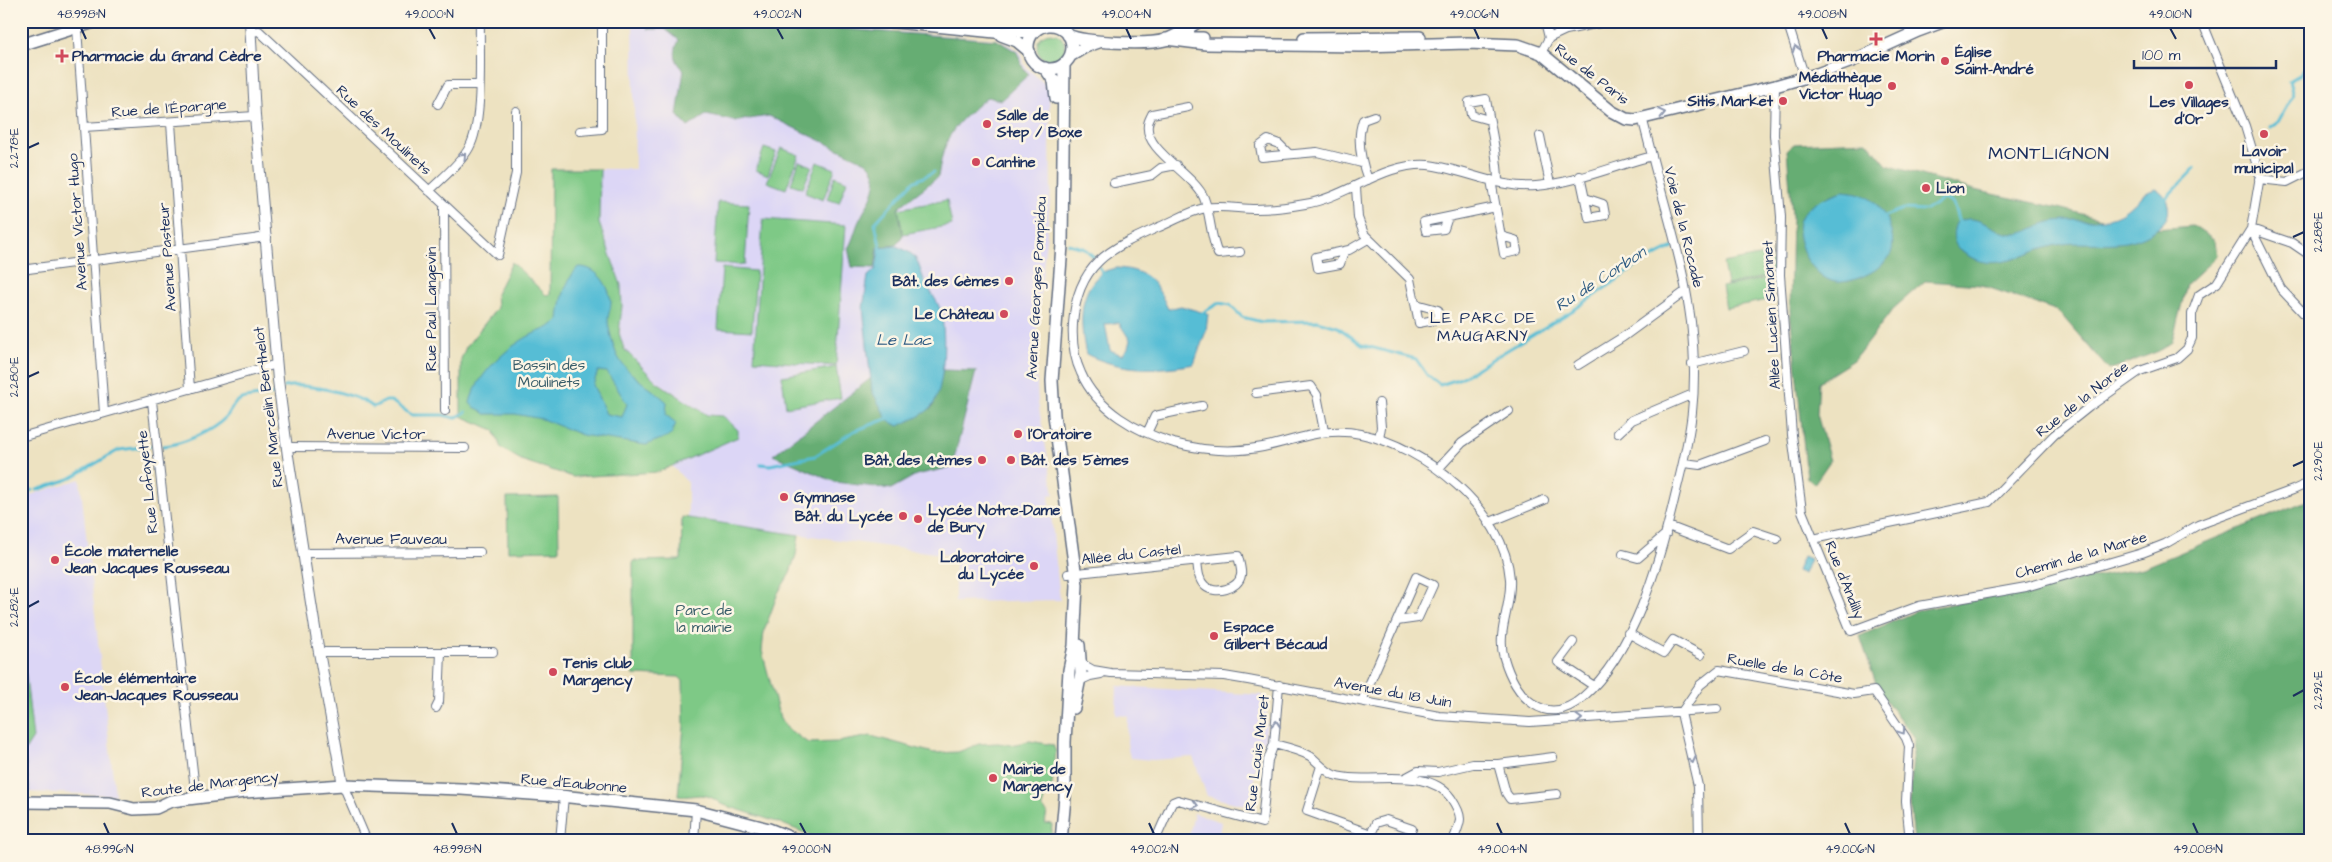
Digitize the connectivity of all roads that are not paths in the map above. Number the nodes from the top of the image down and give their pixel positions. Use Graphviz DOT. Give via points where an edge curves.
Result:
graph roads {
  1 [pos="97,21"];
  2 [pos="480,21"];
  3 [pos="602,21"];
  4 [pos="885,21"];
  5 [pos="1199,21"];
  6 [pos="1545,21"];
  7 [pos="1610,21"];
  8 [pos="1787,21"];
  9 [pos="1946,21"];
  10 [pos="2202,21"];
  11 [pos="1043,26"];
  12 [pos="250,27"];
  13 [pos="77,28"];
  14 [pos="1064,29"];
  15 [pos="1184,30"];
  16 [pos="995,32"];
  17 [pos="1166,39"];
  18 [pos="1103,41"];
  19 [pos="21,45"];
  20 [pos="1544,47"];
  21 [pos="1029,51"];
  22 [pos="1067,60"];
  23 [pos="1044,68"];
  24 [pos="1806,78"];
  25 [pos="478,85"];
  26 [pos="1775,86"];
  27 [pos="438,104"];
  28 [pos="1188,107"];
  29 [pos="516,111"];
  30 [pos="255,116"];
  31 [pos="1374,116"];
  32 [pos="1642,117"];
  33 [pos="1489,120"];
  34 [pos="171,123"];
  35 [pos="84,127"];
  36 [pos="580,131"];
  37 [pos="1540,136"];
  38 [pos="1289,154"];
  39 [pos="1652,156"];
  40 [pos="1362,163"];
  41 [pos="1176,165"];
  42 [pos="2311,170"];
  43 [pos="1580,176"];
  44 [pos="2259,179"];
  45 [pos="1368,180"];
  46 [pos="1495,181"];
  47 [pos="1114,183"];
  48 [pos="1550,184"];
  49 [pos="1356,187"];
  50 [pos="429,191"];
  51 [pos="1585,198"];
  52 [pos="444,207"];
  53 [pos="1207,207"];
  54 [pos="1496,207"];
  55 [pos="1448,217"];
  56 [pos="2251,229"];
  57 [pos="1501,236"];
  58 [pos="267,237"];
  59 [pos="1368,238"];
  60 [pos="180,248"];
  61 [pos="1240,252"];
  62 [pos="1344,252"];
  63 [pos="2311,256"];
  64 [pos="94,260"];
  65 [pos="21,270"];
  66 [pos="1686,291"];
  67 [pos="1416,304"];
  68 [pos="2311,321"];
  69 [pos="1744,351"];
  70 [pos="276,364"];
  71 [pos="1692,364"];
  72 [pos="1578,365"];
  73 [pos="190,389"];
  74 [pos="1256,393"];
  75 [pos="1692,394"];
  76 [pos="152,401"];
  77 [pos="1379,403"];
  78 [pos="1202,406"];
  79 [pos="445,411"];
  80 [pos="1509,411"];
  81 [pos="104,413"];
  82 [pos="1324,431"];
  83 [pos="1147,433"];
  84 [pos="1618,433"];
  85 [pos="21,437"];
  86 [pos="1379,439"];
  87 [pos="1765,441"];
  88 [pos="286,447"];
  89 [pos="465,448"];
  90 [pos="1684,463"];
  91 [pos="1438,469"];
  92 [pos="2311,482"];
  93 [pos="1544,500"];
  94 [pos="1488,523"];
  95 [pos="1667,530"];
  96 [pos="1777,539"];
  97 [pos="1813,539"];
  98 [pos="480,552"];
  99 [pos="303,553"];
  100 [pos="1623,554"];
  101 [pos="1197,560"];
  102 [pos="1072,574"];
  103 [pos="1397,621"];
  104 [pos="1851,631"];
  105 [pos="1628,633"];
  106 [pos="1574,642"];
  107 [pos="319,652"];
  108 [pos="441,652"];
  109 [pos="493,652"];
  110 [pos="1701,655"];
  111 [pos="1075,664"];
  112 [pos="1111,673"];
  113 [pos="1074,680"];
  114 [pos="1279,685"];
  115 [pos="1594,686"];
  116 [pos="1362,701"];
  117 [pos="436,708"];
  118 [pos="1717,709"];
  119 [pos="1680,713"];
  120 [pos="1274,744"];
  121 [pos="1553,756"];
  122 [pos="1498,764"];
  123 [pos="1321,766"];
  124 [pos="1438,772"];
  125 [pos="1405,778"];
  126 [pos="343,785"];
  127 [pos="1434,786"];
  128 [pos="1557,794"];
  129 [pos="564,796"];
  130 [pos="196,798"];
  131 [pos="21,802"];
  132 [pos="696,810"];
  133 [pos="1412,829"];
  134 [pos="367,841"];
  135 [pos="560,841"];
  136 [pos="694,841"];
  137 [pos="799,841"];
  138 [pos="1061,841"];
  139 [pos="1154,841"];
  140 [pos="1453,841"];
  141 [pos="1699,841"];
  142 [pos="1910,841"];
  1 -- 13 [label="main road"];
  2 -- 25 [label="street"];
  3 -- 36 [label="street" via="602,129"];
  4 -- 16 [label="main road"];
  5 -- 15 [label="main road"];
  6 -- 20 [label="street"];
  7 -- 20 [label="street" via="1566,30"];
  24 -- 8 [label="street, one-way"];
  9 -- 24 [label="main road, Rue de Paris"];
  10 -- 44 [label="street" via="2245,126 2258,165"];
  11 -- 14 [label="main road"];
  11 -- 16 [label="main road"];
  11 -- 21 [label="main road" via="1030,41"];
  12 -- 30 [label="street, Rue Marcelin Berthelot"];
  12 -- 50 [label="street, Rue des Moulinets" via="259,31"];
  13 -- 19 [label="main road"];
  13 -- 35 [label="street, Avenue Victor Hugo"];
  14 -- 18 [label="main road, Rue de Paris"];
  14 -- 22 [label="main road" via="1072,46"];
  15 -- 17 [label="main road, Rue de Paris"];
  15 -- 20 [label="main road, Rue de Paris" via="1188,36 1197,38 1506,37"];
  16 -- 21 [label="main road" via="1018,41"];
  17 -- 18 [label="main road, Rue de Paris"];
  17 -- 20 [label="main road, Rue de Paris" via="1186,43 1506,44"];
  18 -- 22 [label="main road, Rue de Paris" via="1085,47"];
  20 -- 32 [label="main road, Rue de Paris" via="1611,112 1626,119"];
  21 -- 23 [label="main road" via="1034,62"];
  22 -- 23 [label="main road" via="1055,68"];
  22 -- 102 [label="main road, Avenue Georges Pompidou" via="1062,245 1052,356 1053,404"];
  23 -- 102 [label="main road, Avenue Georges Pompidou" via="1056,89 1057,216 1045,374"];
  24 -- 26 [label="main road, Rue de Paris"];
  25 -- 27 [label="street" via="448,85"];
  50 -- 25 [label="street, one-way" via="468,150 475,135 479,114"];
  32 -- 26 [label="main road, Rue de Paris, one-way"];
  26 -- 97 [label="street, Allée Lucien Simonnet" via="1774,135 1781,217 1780,275 1792,435 1802,511"];
  28 -- 41 [label="street" via="1152,114 1148,125 1153,143"];
  29 -- 52 [label="street, Rue des Moulinets" via="516,173 498,255"];
  30 -- 34 [label="street, Rue de l'Épargne"];
  30 -- 58 [label="street, Rue Marcelin Berthelot"];
  31 -- 40 [label="street" via="1363,120 1358,132"];
  32 -- 39 [label="street"];
  33 -- 46 [label="street"];
  34 -- 35 [label="street, Rue de l'Épargne"];
  34 -- 60 [label="street, Avenue Pasteur"];
  35 -- 64 [label="street, Avenue Victor Hugo"];
  37 -- 48 [label="street"];
  38 -- 40 [label="street" via="1317,152"];
  39 -- 43 [label="street, Voie de la Rocade"];
  39 -- 66 [label="street, Voie de la Rocade"];
  40 -- 45 [label="street"];
  41 -- 47 [label="street" via="1161,168 1152,175"];
  41 -- 53 [label="street" via="1197,187"];
  42 -- 44 [label="street" via="2286,182"];
  43 -- 48 [label="street, Voie de la Rocade"];
  43 -- 51 [label="street"];
  44 -- 56 [label="street"];
  45 -- 46 [label="street, Voie de la Rocade" via="1404,167 1427,165"];
  45 -- 49 [label="street, Voie de la Rocade"];
  46 -- 48 [label="street, Voie de la Rocade" via="1532,187"];
  46 -- 54 [label="street"];
  49 -- 53 [label="street, Voie de la Rocade" via="1310,204 1259,209"];
  49 -- 59 [label="street" via="1358,218"];
  50 -- 52 [label="street, Rue des Moulinets"];
  52 -- 79 [label="street, Rue Paul Langevin"];
  53 -- 61 [label="street" via="1218,254"];
  53 -- 83 [label="street, Voie de la Rocade" via="1112,250 1091,268 1080,285 1076,300 1073,334 1078,367 1084,380 1125,422"];
  54 -- 55 [label="street"];
  54 -- 57 [label="street"];
  56 -- 63 [label="street" via="2292,243"];
  56 -- 68 [label="street" via="2281,289"];
  56 -- 97 [label="street, Rue de la Norée" via="2216,283 2199,295 2192,314 2192,338 2187,349 2178,358 2140,370 2089,407 2054,435 1988,502"];
  58 -- 60 [label="street"];
  58 -- 70 [label="street, Rue Marcelin Berthelot"];
  59 -- 62 [label="street"];
  59 -- 67 [label="street" via="1410,279"];
  60 -- 64 [label="street"];
  60 -- 73 [label="street, Avenue Pasteur"];
  64 -- 65 [label="street"];
  64 -- 81 [label="street, Avenue Victor Hugo"];
  66 -- 71 [label="street, Voie de la Rocade"];
  66 -- 72 [label="street"];
  69 -- 71 [label="street"];
  70 -- 73 [label="street"];
  70 -- 88 [label="street, Rue Marcelin Berthelot"];
  71 -- 75 [label="street, Voie de la Rocade"];
  73 -- 76 [label="street"];
  74 -- 82 [label="street" via="1311,386 1317,395"];
  75 -- 84 [label="street" via="1632,420"];
  75 -- 90 [label="street, Voie de la Rocade" via="1693,409"];
  76 -- 81 [label="street"];
  76 -- 130 [label="street, Rue Lafayette"];
  77 -- 86 [label="street"];
  78 -- 83 [label="street" via="1155,416"];
  80 -- 91 [label="street" via="1462,443"];
  81 -- 85 [label="street"];
  82 -- 83 [label="street, Voie de la Rocade" via="1260,448 1229,451 1194,448"];
  82 -- 86 [label="street, Voie de la Rocade"];
  86 -- 91 [label="street, Voie de la Rocade"];
  87 -- 90 [label="street" via="1700,465"];
  88 -- 89 [label="street, Avenue Victor"];
  88 -- 99 [label="street, Rue Marcelin Berthelot"];
  90 -- 95 [label="street, Voie de la Rocade"];
  91 -- 94 [label="street, Voie de la Rocade" via="1470,498"];
  92 -- 104 [label="street, Chemin de la Marée" via="2198,525 2165,544 2142,552 2026,587 1919,606"];
  93 -- 94 [label="street"];
  94 -- 115 [label="street, Voie de la Rocade" via="1507,563 1510,583 1502,652 1512,680 1530,703 1542,709 1570,706"];
  95 -- 96 [label="street" via="1728,549 1753,531"];
  95 -- 100 [label="street" via="1638,558"];
  95 -- 105 [label="street, Voie de la Rocade" via="1655,572"];
  97 -- 104 [label="street, Rue d'Andilly"];
  98 -- 99 [label="street, Avenue Fauveau"];
  99 -- 107 [label="street, Rue Marcelin Berthelot"];
  101 -- 101 [label="street, Allée du Castel" via="1238,556 1242,575 1229,589 1213,590 1205,586 1199,576"];
  101 -- 102 [label="street, Allée du Castel"];
  102 -- 111 [label="main road, Avenue Georges Pompidou"];
  103 -- 103 [label="street" via="1416,577 1433,585 1418,618"];
  103 -- 116 [label="street"];
  105 -- 110 [label="street" via="1664,653 1673,640"];
  105 -- 115 [label="street, Voie de la Rocade"];
  106 -- 115 [label="street" via="1558,662"];
  107 -- 108 [label="street"];
  107 -- 126 [label="street, Rue Marcelin Berthelot"];
  108 -- 109 [label="street"];
  108 -- 117 [label="street"];
  111 -- 112 [label="street, Avenue du 18 Juin"];
  111 -- 113 [label="main road, Avenue Georges Pompidou"];
  112 -- 113 [label="street"];
  112 -- 114 [label="street, Avenue du 18 Juin" via="1224,676"];
  113 -- 138 [label="main road, Avenue Georges Pompidou"];
  114 -- 116 [label="street, Avenue du 18 Juin"];
  120 -- 114 [label="street, Rue Louis Muret, one-way"];
  116 -- 119 [label="street, Avenue du 18 Juin, one-way" via="1439,716 1530,722"];
  118 -- 119 [label="street, Avenue du 18 Juin"];
  119 -- 141 [label="street, one-way" via="1698,786"];
  119 -- 142 [label="street, Ruelle de la Côte, one-way" via="1700,685 1719,670 1854,694 1874,690 1909,746 1906,801"];
  120 -- 123 [label="street" via="1310,756"];
  139 -- 120 [label="street, Rue Louis Muret, one-way" via="1171,805 1178,800 1262,823 1268,760"];
  121 -- 122 [label="street"];
  122 -- 124 [label="street" via="1473,764"];
  122 -- 128 [label="street" via="1510,798"];
  123 -- 125 [label="street" via="1333,774 1351,778"];
  123 -- 133 [label="street" via="1307,811 1371,834 1376,823 1386,820"];
  124 -- 125 [label="street" via="1418,771"];
  124 -- 127 [label="street"];
  125 -- 127 [label="street"];
  126 -- 129 [label="main road, Rue d'Eaubonne"];
  126 -- 130 [label="main road, Route de Margency"];
  126 -- 134 [label="street"];
  127 -- 140 [label="street" via="1448,794 1455,804 1460,820"];
  129 -- 132 [label="main road, Rue d'Eaubonne"];
  129 -- 135 [label="street"];
  130 -- 131 [label="main road, Route de Margency" via="171,801 156,808 134,809 110,804"];
  132 -- 136 [label="street"];
  132 -- 137 [label="main road, Rue d'Eaubonne" via="769,829"];
}
